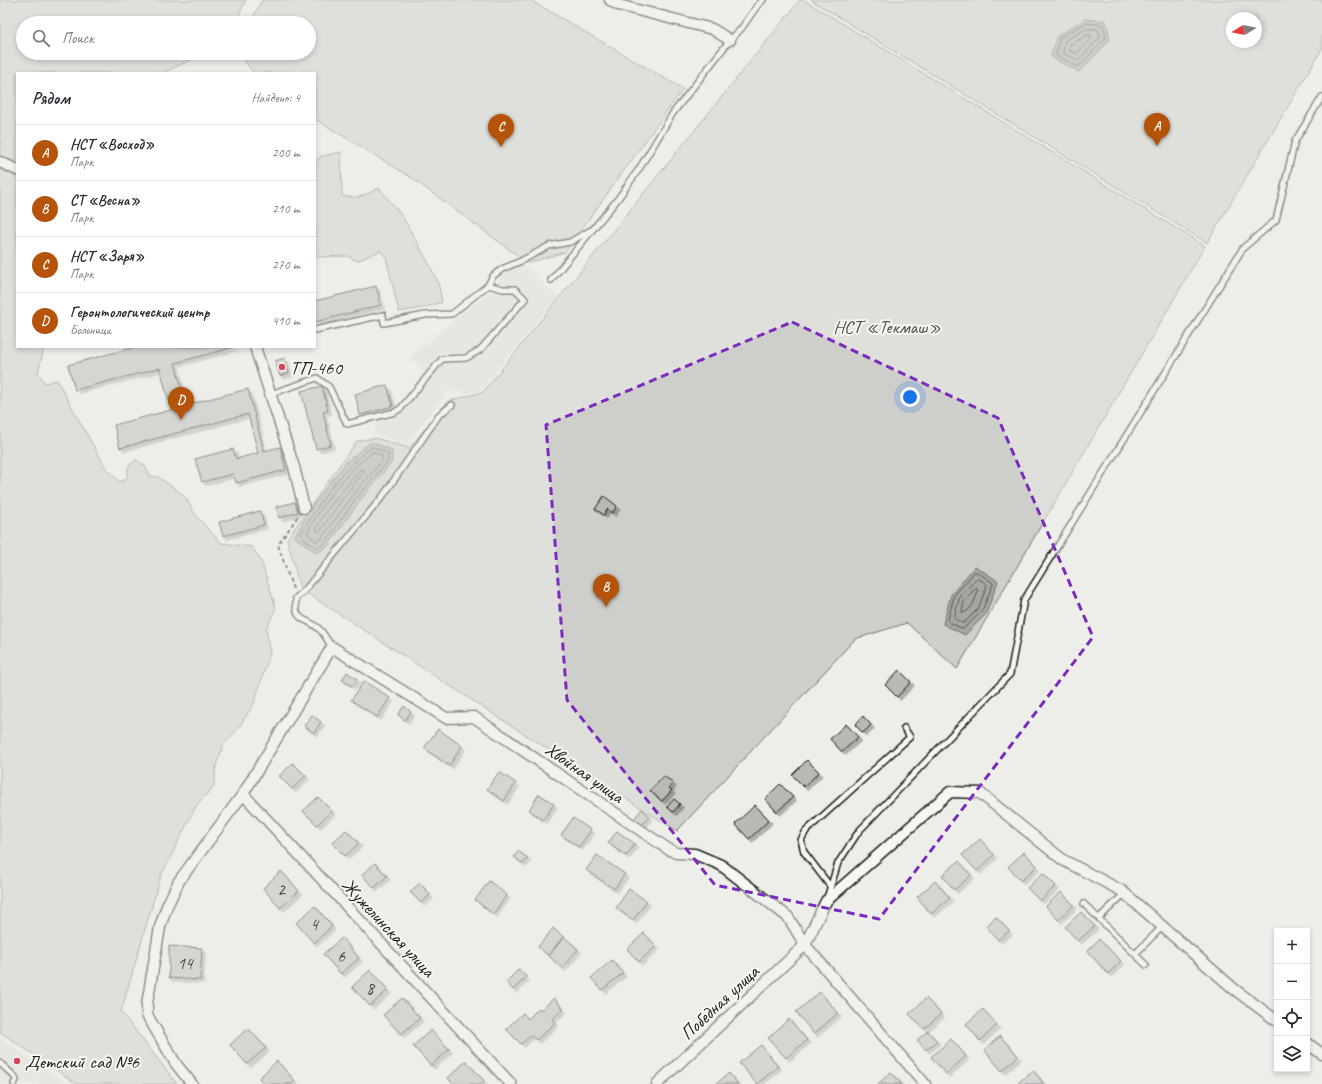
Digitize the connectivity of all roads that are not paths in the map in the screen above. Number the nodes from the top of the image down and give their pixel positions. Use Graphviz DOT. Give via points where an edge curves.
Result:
graph roads {
  1 [pos="610,0"];
  2 [pos="763,0"];
  3 [pos="730,40"];
  4 [pos="1322,97"];
  5 [pos="0,162"];
  6 [pos="16,170"];
  7 [pos="591,230"];
  8 [pos="551,280"];
  9 [pos="488,285"];
  10 [pos="316,330"];
  11 [pos="255,348"];
  12 [pos="270,394"];
  13 [pos="452,405"];
  14 [pos="304,508"];
  15 [pos="332,647"];
  16 [pos="904,728"];
  17 [pos="242,794"];
  18 [pos="830,886"];
  19 [pos="1124,894"];
  20 [pos="826,901"];
  21 [pos="1084,904"];
  22 [pos="1099,918"];
  23 [pos="1162,927"];
  24 [pos="805,945"];
  25 [pos="1135,954"];
  26 [pos="1146,965"];
  27 [pos="1274,1019"];
  28 [pos="1310,1045"];
  29 [pos="1322,1054"];
  30 [pos="0,1064"];
  31 [pos="14,1084"];
  32 [pos="192,1084"];
  33 [pos="511,1084"];
  34 [pos="656,1084"];
  35 [pos="925,1084"];
  1 -- 3 [label="street" via="618,5 712,28"];
  2 -- 3 [label="lane"];
  3 -- 7 [label="lane" via="673,113 617,200"];
  4 -- 18 [label="lane" via="1295,142 1276,220 1243,248 1024,600 1010,674 859,831 838,863"];
  5 -- 6 [label="street"];
  7 -- 8 [label="lane"];
  7 -- 9 [label="lane" via="570,242 548,246 502,269 493,276"];
  9 -- 10 [label="lane" via="452,314 425,314 384,323 383,315"];
  9 -- 12 [label="lane" via="514,290 525,299 480,350 466,358 442,359 395,412 347,424 329,387 317,378"];
  11 -- 12 [label="street"];
  12 -- 14 [label="street" via="294,467"];
  13 -- 15 [label="lane" via="439,415 383,496 296,598 295,607 299,616 321,630"];
  15 -- 17 [label="street"];
  15 -- 24 [label="street, Хвойная улица" via="446,718 474,717 668,849 676,853 695,854 721,864 788,917"];
  16 -- 18 [label="lane" via="910,737 806,831 801,840 804,852"];
  17 -- 32 [label="street" via="179,881 158,934 147,1015 176,1064"];
  17 -- 33 [label="street, Жужелинская улица"];
  18 -- 20 [label="lane"];
  19 -- 20 [label="street" via="1064,860 980,793 950,792"];
  19 -- 22 [label="lane"];
  19 -- 23 [label="street"];
  20 -- 24 [label="street"];
  21 -- 22 [label="lane"];
  22 -- 25 [label="lane"];
  23 -- 25 [label="lane"];
  23 -- 27 [label="street" via="1234,989"];
  24 -- 34 [label="street, Победная улица"];
  24 -- 35 [label="street, Хвойная улица"];
  25 -- 26 [label="lane"];
  28 -- 29 [label="street"];
  30 -- 31 [label="lane" via="15,1077"];
}
